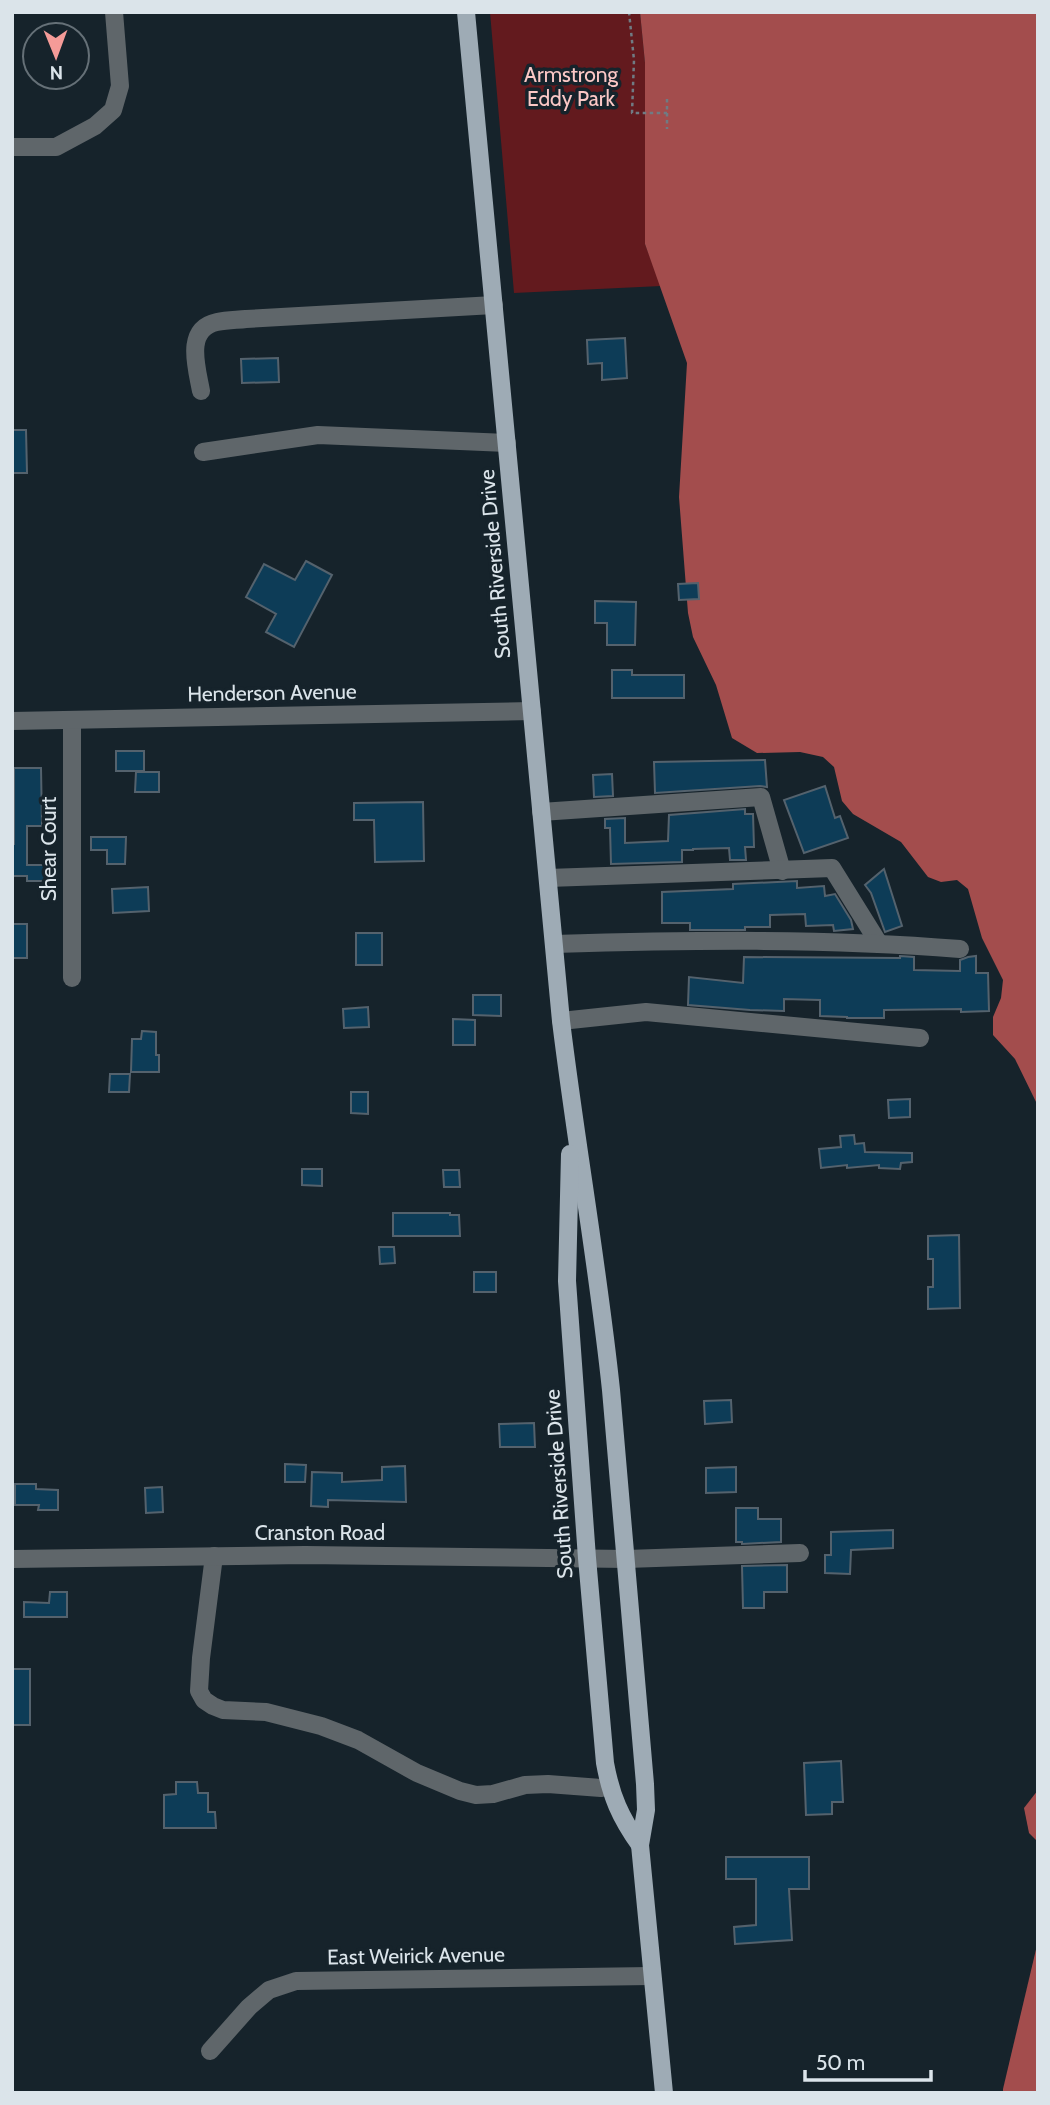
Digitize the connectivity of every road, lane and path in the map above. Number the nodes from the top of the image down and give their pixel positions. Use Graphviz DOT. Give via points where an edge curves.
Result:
graph roads {
  1 [pos="114,12"];
  2 [pos="466,12"];
  3 [pos="629,12"];
  4 [pos="667,99"];
  5 [pos="667,113"];
  6 [pos="667,129"];
  7 [pos="12,147"];
  8 [pos="494,305"];
  9 [pos="201,391"];
  10 [pos="507,443"];
  11 [pos="203,452"];
  12 [pos="532,710"];
  13 [pos="72,720"];
  14 [pos="12,721"];
  15 [pos="541,812"];
  16 [pos="782,871"];
  17 [pos="548,878"];
  18 [pos="878,942"];
  19 [pos="554,943"];
  20 [pos="960,949"];
  21 [pos="72,978"];
  22 [pos="561,1021"];
  23 [pos="920,1038"];
  24 [pos="572,1111"];
  25 [pos="800,1553"];
  26 [pos="214,1556"];
  27 [pos="587,1558"];
  28 [pos="12,1559"];
  29 [pos="627,1559"];
  30 [pos="609,1786"];
  31 [pos="640,1845"];
  32 [pos="651,1976"];
  33 [pos="210,2051"];
  34 [pos="664,2093"];
  1 -- 7 [label="street" via="120,86 113,110 95,126 56,147"];
  2 -- 8 [label="main road, South Riverside Drive"];
  3 -- 5 [label="path" via="634,60 632,113"];
  4 -- 5 [label="path"];
  5 -- 6 [label="path"];
  8 -- 9 [label="street" via="214,323 199,334 194,351"];
  8 -- 10 [label="main road, South Riverside Drive"];
  10 -- 11 [label="street" via="317,436"];
  10 -- 12 [label="main road, South Riverside Drive"];
  12 -- 13 [label="street, Henderson Avenue"];
  12 -- 15 [label="main road, South Riverside Drive"];
  13 -- 14 [label="street, Henderson Avenue"];
  13 -- 21 [label="street, Shear Court"];
  15 -- 16 [label="street" via="761,797"];
  15 -- 17 [label="main road, South Riverside Drive"];
  16 -- 17 [label="street"];
  16 -- 18 [label="street" via="832,868"];
  17 -- 19 [label="main road, South Riverside Drive"];
  18 -- 19 [label="street"];
  18 -- 20 [label="street"];
  19 -- 22 [label="main road, South Riverside Drive"];
  22 -- 23 [label="street" via="646,1012"];
  22 -- 24 [label="main road, South Riverside Drive"];
  24 -- 27 [label="main road, South Riverside Drive" via="567,1280"];
  24 -- 29 [label="main road, South Riverside Drive" via="606,1334"];
  25 -- 29 [label="street, Cranston Road"];
  26 -- 27 [label="street, Cranston Road"];
  26 -- 28 [label="street, Cranston Road"];
  26 -- 30 [label="street" via="199,1691 213,1706 266,1712 321,1726 358,1740 417,1773 476,1795 525,1785"];
  27 -- 29 [label="street, Cranston Road"];
  27 -- 30 [label="main road, South Riverside Drive"];
  29 -- 31 [label="main road, South Riverside Drive" via="645,1783"];
  30 -- 31 [label="main road, South Riverside Drive"];
  31 -- 32 [label="main road, South Riverside Drive"];
  32 -- 33 [label="street, East Weirick Avenue" via="296,1981 269,1990"];
  32 -- 34 [label="main road, South Riverside Drive"];
}
